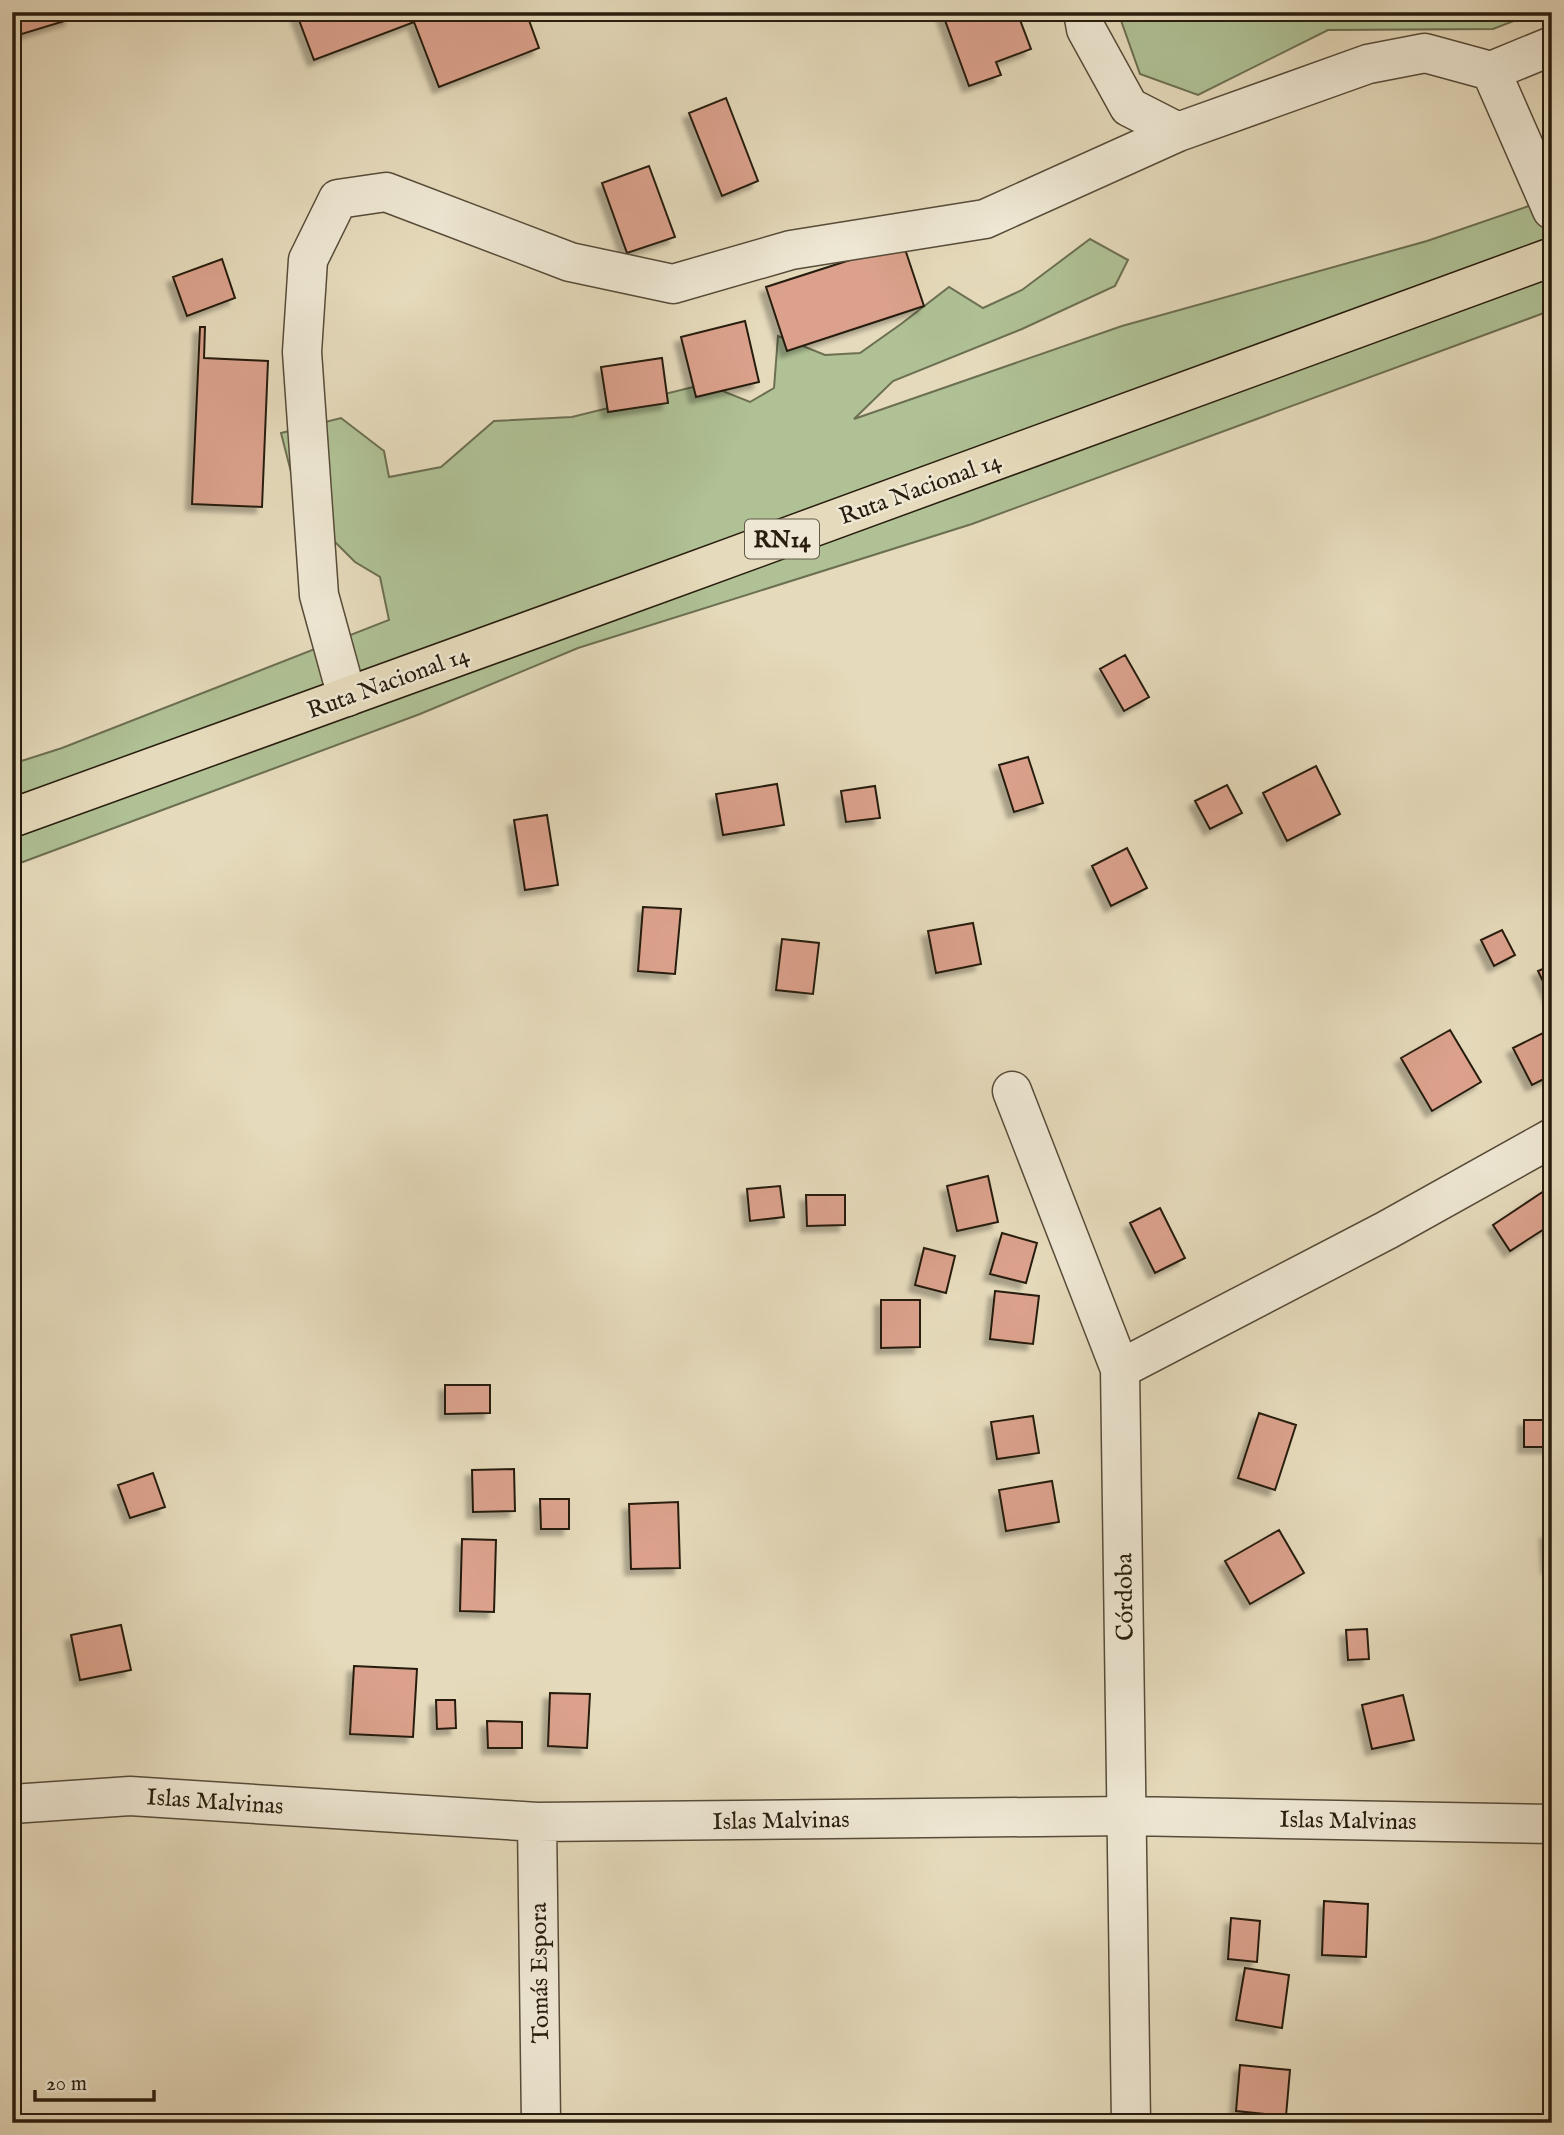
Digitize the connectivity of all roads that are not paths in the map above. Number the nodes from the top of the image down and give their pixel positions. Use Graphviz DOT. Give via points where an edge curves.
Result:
graph roads {
  1 [pos="1083,12"];
  2 [pos="1552,46"];
  3 [pos="1491,71"];
  4 [pos="1178,132"];
  5 [pos="1552,210"];
  6 [pos="1552,257"];
  7 [pos="347,697"];
  8 [pos="12,818"];
  9 [pos="1012,1091"];
  10 [pos="1552,1138"];
  11 [pos="1120,1369"];
  12 [pos="12,1804"];
  13 [pos="1128,1816"];
  14 [pos="537,1822"];
  15 [pos="1552,1824"];
  16 [pos="541,2123"];
  17 [pos="1131,2123"];
  1 -- 4 [label="street" via="1086,29 1129,107"];
  2 -- 3 [label="street"];
  3 -- 4 [label="street" via="1425,53 1403,57 1368,64"];
  3 -- 5 [label="street"];
  4 -- 7 [label="street" via="985,219 790,250 673,284 570,262 386,192 338,199 308,260 302,352 318,595"];
  6 -- 7 [label="highway, Ruta Nacional 14 / RN14"];
  7 -- 8 [label="highway, Ruta Nacional 14 / RN14"];
  9 -- 11 [label="street, Córdoba"];
  10 -- 11 [label="street"];
  11 -- 13 [label="street, Córdoba"];
  12 -- 14 [label="street, Islas Malvinas" via="130,1796"];
  13 -- 14 [label="street, Islas Malvinas"];
  13 -- 15 [label="street, Islas Malvinas"];
  13 -- 17 [label="street, Córdoba"];
  14 -- 16 [label="street, Tomás Espora"];
}
